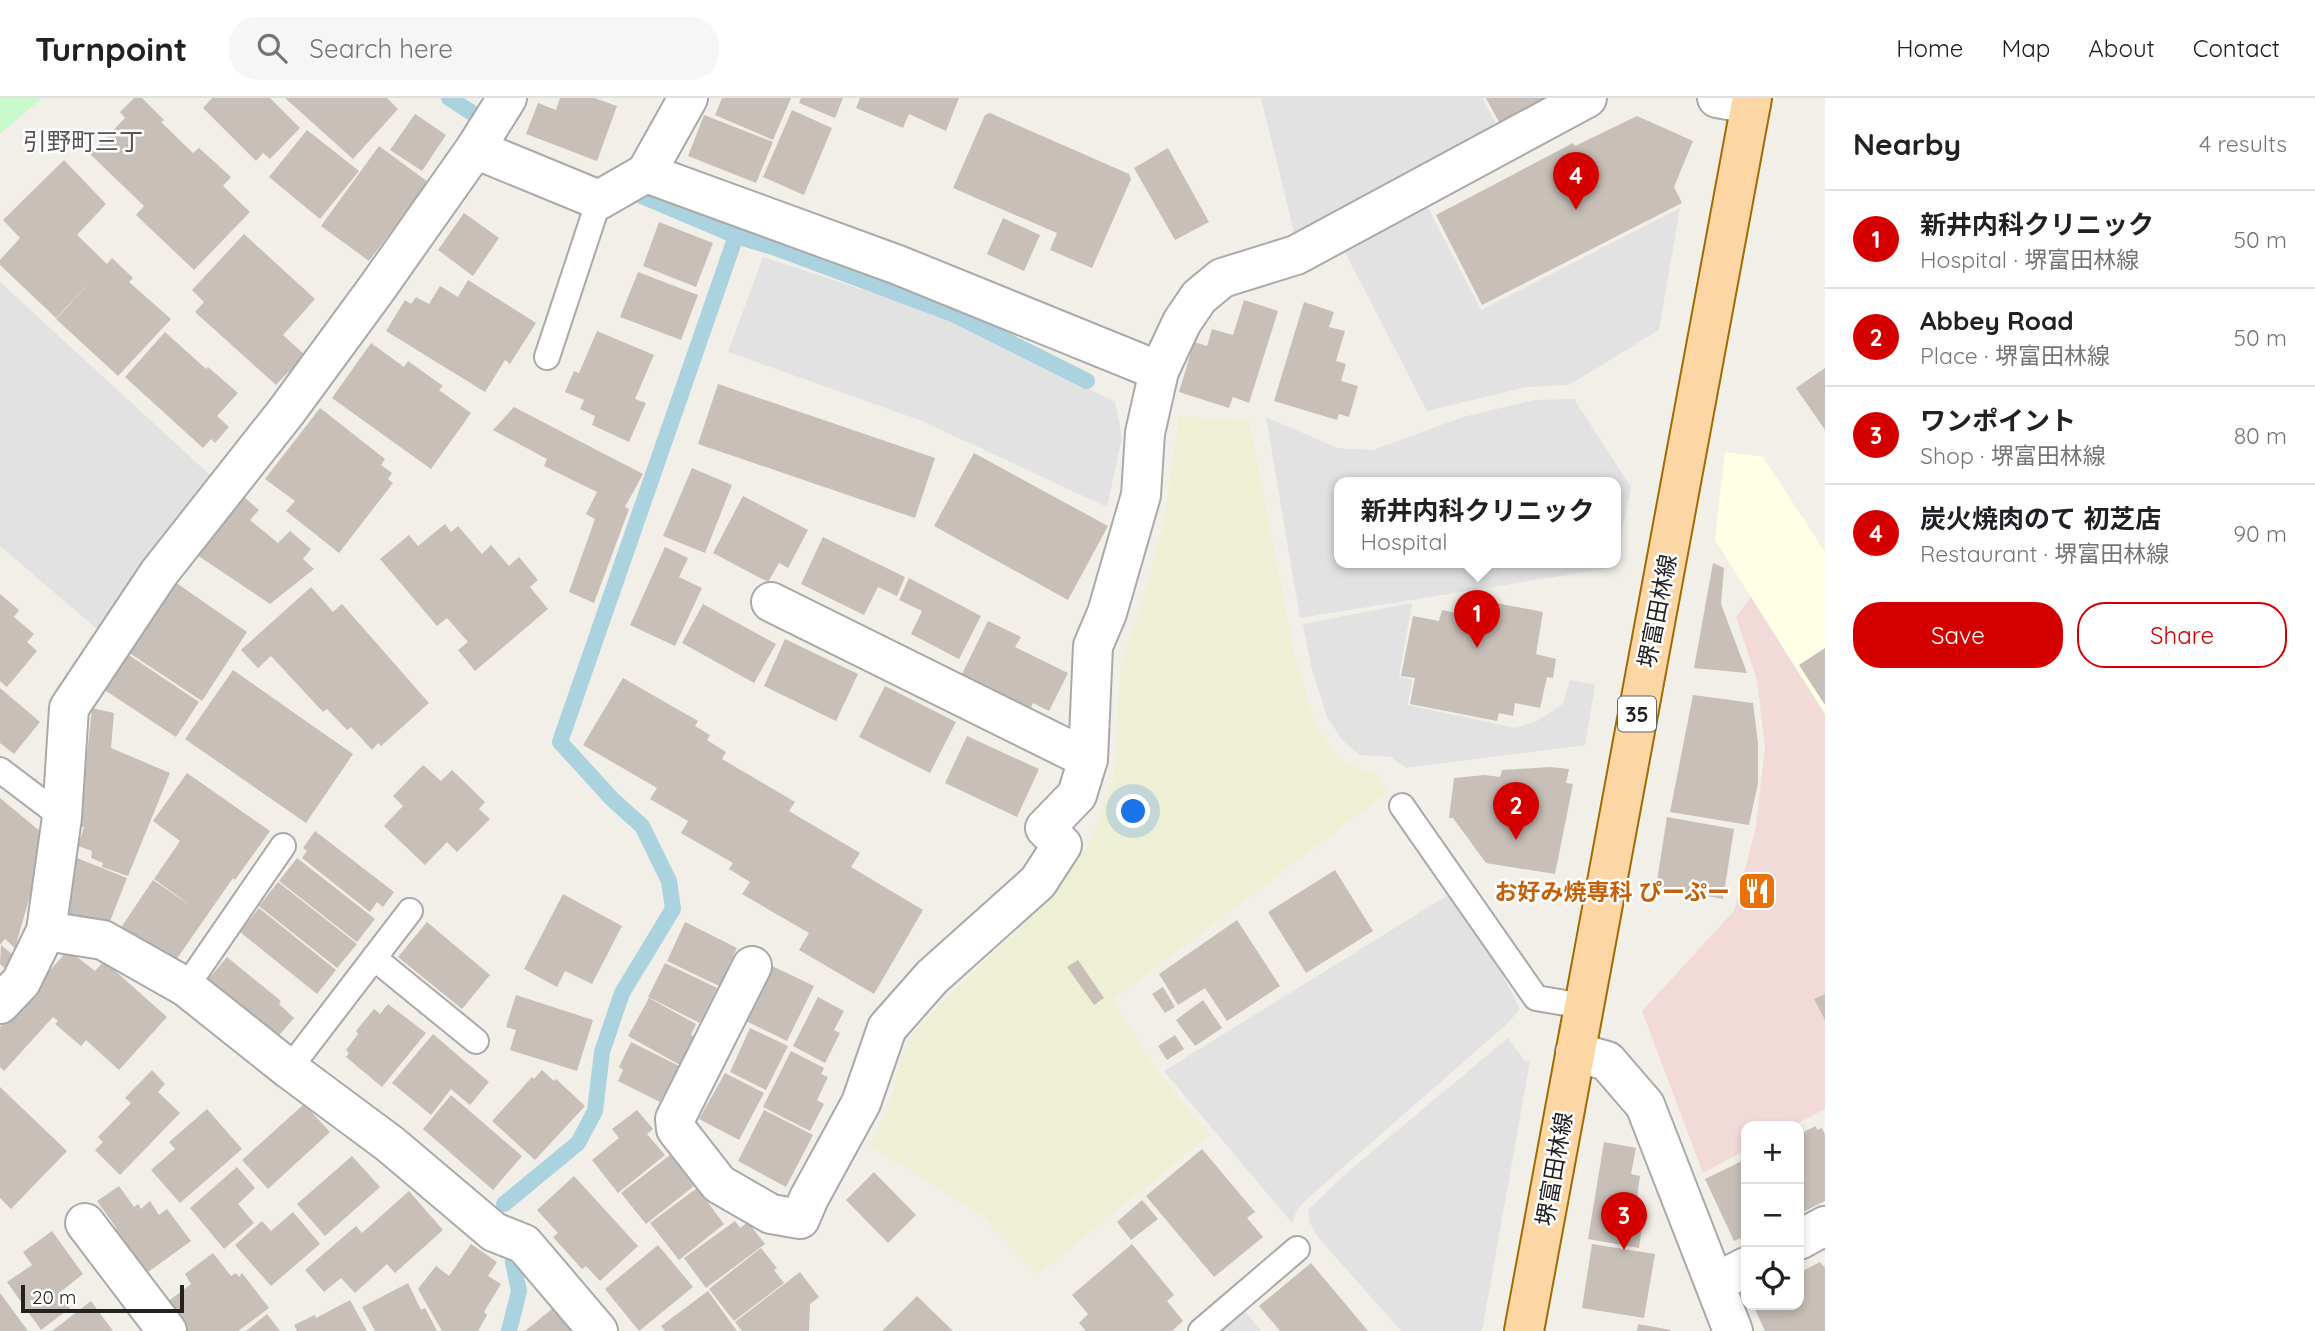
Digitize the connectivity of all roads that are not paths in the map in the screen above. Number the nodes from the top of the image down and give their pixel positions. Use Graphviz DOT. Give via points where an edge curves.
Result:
graph roads {
  1 [pos="507,98"];
  2 [pos="688,98"];
  3 [pos="1586,98"];
  4 [pos="1740,100"];
  5 [pos="475,149"];
  6 [pos="646,173"];
  7 [pos="599,200"];
  8 [pos="547,357"];
  9 [pos="1159,371"];
  10 [pos="771,602"];
  11 [pos="1088,759"];
  12 [pos="0,770"];
  13 [pos="1402,806"];
  14 [pos="62,817"];
  15 [pos="283,846"];
  16 [pos="410,911"];
  17 [pos="46,931"];
  18 [pos="374,958"];
  19 [pos="752,966"];
  20 [pos="186,987"];
  21 [pos="0,1004"];
  22 [pos="1583,1006"];
  23 [pos="476,1041"];
  24 [pos="1575,1052"];
  25 [pos="289,1069"];
  26 [pos="85,1223"];
  27 [pos="1825,1226"];
  28 [pos="1804,1237"];
  29 [pos="1297,1249"];
  30 [pos="1730,1275"];
  31 [pos="167,1331"];
  32 [pos="597,1331"];
  33 [pos="1201,1331"];
  34 [pos="1524,1331"];
  35 [pos="1733,1331"];
  1 -- 5 [label="street"];
  2 -- 6 [label="street"];
  3 -- 9 [label="street" via="1296,255 1222,278 1199,297 1182,322"];
  4 -- 22 [label="main road, 堺富田林線 / 35"];
  5 -- 7 [label="street"];
  5 -- 14 [label="street" via="286,412 159,573 69,708"];
  6 -- 7 [label="street"];
  6 -- 9 [label="street" via="898,265"];
  7 -- 8 [label="lane"];
  9 -- 11 [label="street" via="1144,433 1141,495 1093,646"];
  10 -- 11 [label="street"];
  11 -- 19 [label="street" via="1077,795 1045,828 1062,845 1038,882 932,977 887,1028 861,1103 800,1219 771,1214 719,1184 676,1129 675,1119"];
  12 -- 14 [label="lane"];
  13 -- 22 [label="lane" via="1536,998"];
  14 -- 17 [label="street"];
  15 -- 20 [label="lane"];
  16 -- 18 [label="lane"];
  17 -- 20 [label="street" via="103,940"];
  17 -- 21 [label="street" via="20,982"];
  18 -- 23 [label="lane"];
  18 -- 25 [label="lane"];
  20 -- 25 [label="street"];
  22 -- 24 [label="main road, 堺富田林線 / 35"];
  24 -- 30 [label="street" via="1607,1061 1645,1105"];
  24 -- 34 [label="main road, 堺富田林線 / 35"];
  25 -- 32 [label="street" via="390,1144 494,1232 524,1244"];
  26 -- 31 [label="street"];
  27 -- 28 [label="street"];
  29 -- 33 [label="lane"];
  30 -- 35 [label="street"];
}
